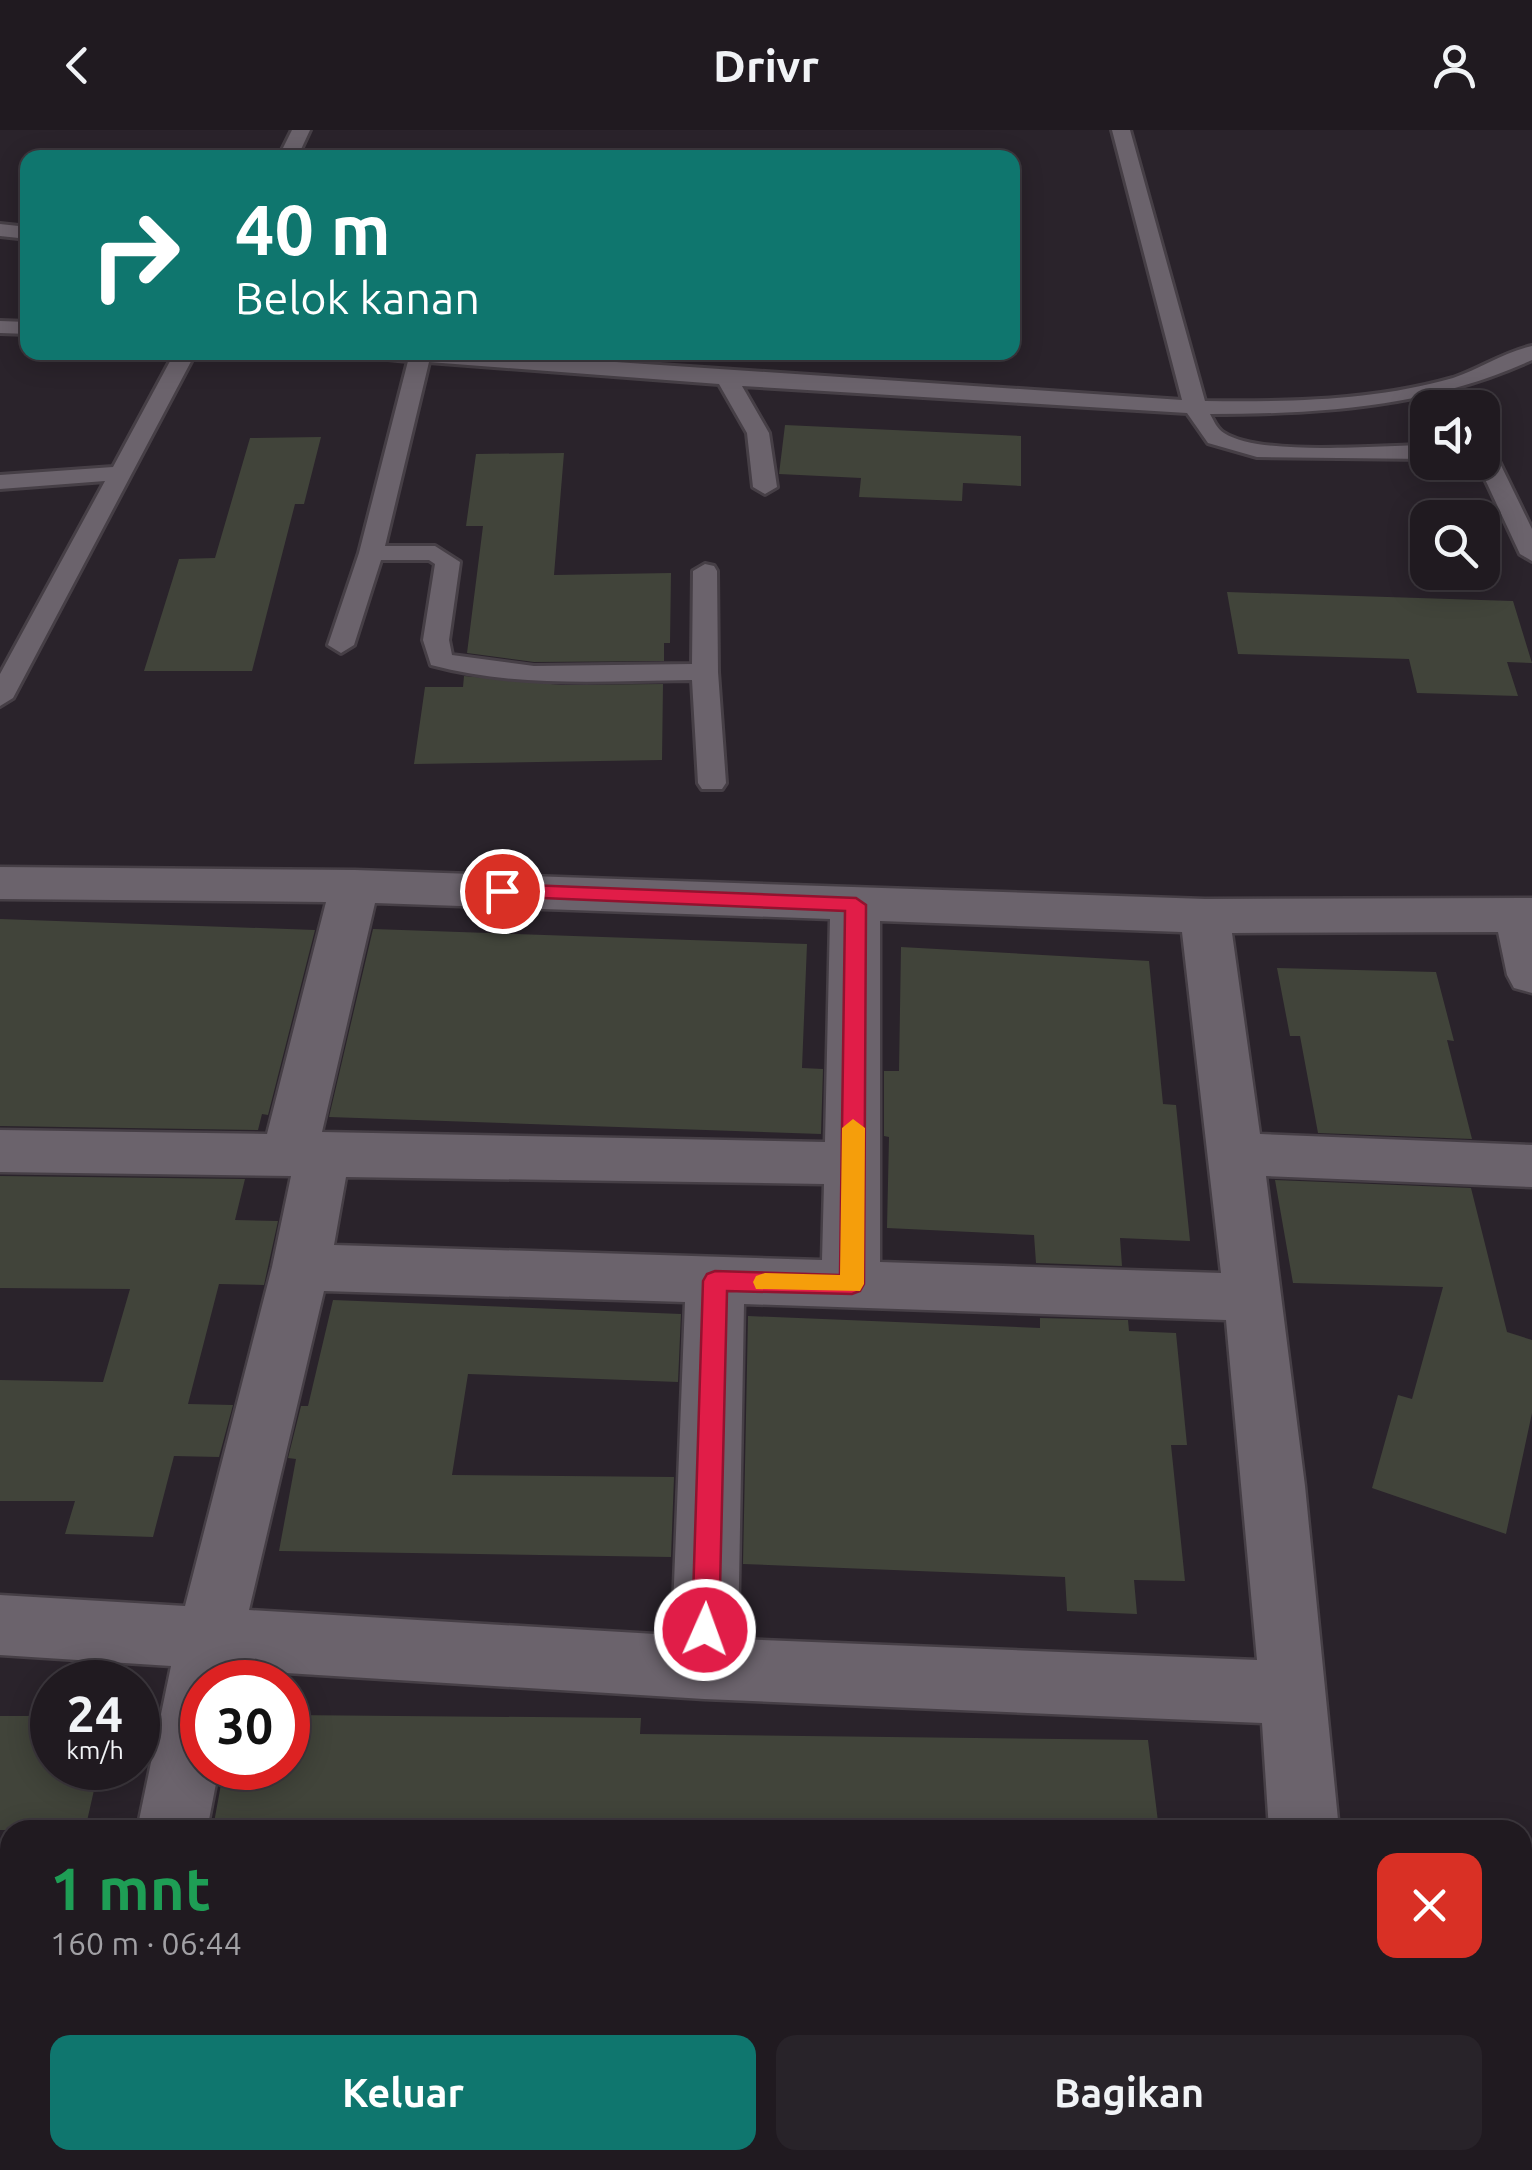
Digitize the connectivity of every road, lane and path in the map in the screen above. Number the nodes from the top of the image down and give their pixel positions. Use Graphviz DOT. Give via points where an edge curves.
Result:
graph roads {
  1 [pos="1121,130"];
  2 [pos="1532,352"];
  3 [pos="182,360"];
  4 [pos="419,360"];
  5 [pos="469,360"];
  6 [pos="776,360"];
  7 [pos="728,381"];
  8 [pos="775,382"];
  9 [pos="1454,384"];
  10 [pos="1456,390"];
  11 [pos="1195,406"];
  12 [pos="1410,452"];
  13 [pos="121,473"];
  14 [pos="1497,480"];
  15 [pos="0,482"];
  16 [pos="766,487"];
  17 [pos="371,552"];
  18 [pos="1532,554"];
  19 [pos="705,571"];
  20 [pos="341,645"];
  21 [pos="705,672"];
  22 [pos="0,698"];
  23 [pos="712,784"];
  24 [pos="0,882"];
  25 [pos="354,886"];
  26 [pos="856,905"];
  27 [pos="1525,915"];
  28 [pos="1206,916"];
  29 [pos="1532,974"];
  30 [pos="0,1151"];
  31 [pos="306,1153"];
  32 [pos="1236,1154"];
  33 [pos="853,1163"];
  34 [pos="1532,1166"];
  35 [pos="301,1268"];
  36 [pos="715,1281"];
  37 [pos="852,1284"];
  38 [pos="1254,1297"];
  39 [pos="0,1625"];
  40 [pos="210,1636"];
  41 [pos="704,1668"];
  42 [pos="1294,1692"];
  43 [pos="174,1820"];
  44 [pos="1303,1820"];
  1 -- 11 [label="lane"];
  2 -- 9 [label="lane"];
  3 -- 13 [label="lane"];
  4 -- 17 [label="lane"];
  5 -- 7 [label="lane"];
  6 -- 8 [label="lane"];
  7 -- 8 [label="lane"];
  7 -- 16 [label="lane" via="758,433"];
  8 -- 11 [label="lane"];
  9 -- 10 [label="lane"];
  9 -- 11 [label="lane" via="1367,400"];
  11 -- 12 [label="lane" via="1206,429 1238,447"];
  13 -- 15 [label="lane"];
  13 -- 22 [label="lane"];
  14 -- 18 [label="lane"];
  17 -- 20 [label="lane"];
  17 -- 21 [label="lane" via="436,553 448,562 436,640 440,660 504,672"];
  19 -- 21 [label="lane"];
  21 -- 23 [label="lane"];
  24 -- 25 [label="street"];
  25 -- 26 [label="street"];
  25 -- 31 [label="street"];
  26 -- 28 [label="street"];
  26 -- 33 [label="street"];
  27 -- 28 [label="street"];
  27 -- 29 [label="street"];
  28 -- 32 [label="street"];
  30 -- 31 [label="street"];
  31 -- 33 [label="street"];
  31 -- 35 [label="street"];
  32 -- 34 [label="street"];
  32 -- 38 [label="street"];
  33 -- 37 [label="street"];
  35 -- 36 [label="street"];
  35 -- 40 [label="street"];
  36 -- 37 [label="street"];
  36 -- 41 [label="street"];
  37 -- 38 [label="street"];
  38 -- 42 [label="street"];
  39 -- 40 [label="street"];
  40 -- 41 [label="street"];
  40 -- 43 [label="street"];
  41 -- 42 [label="street"];
  42 -- 44 [label="street"];
}
